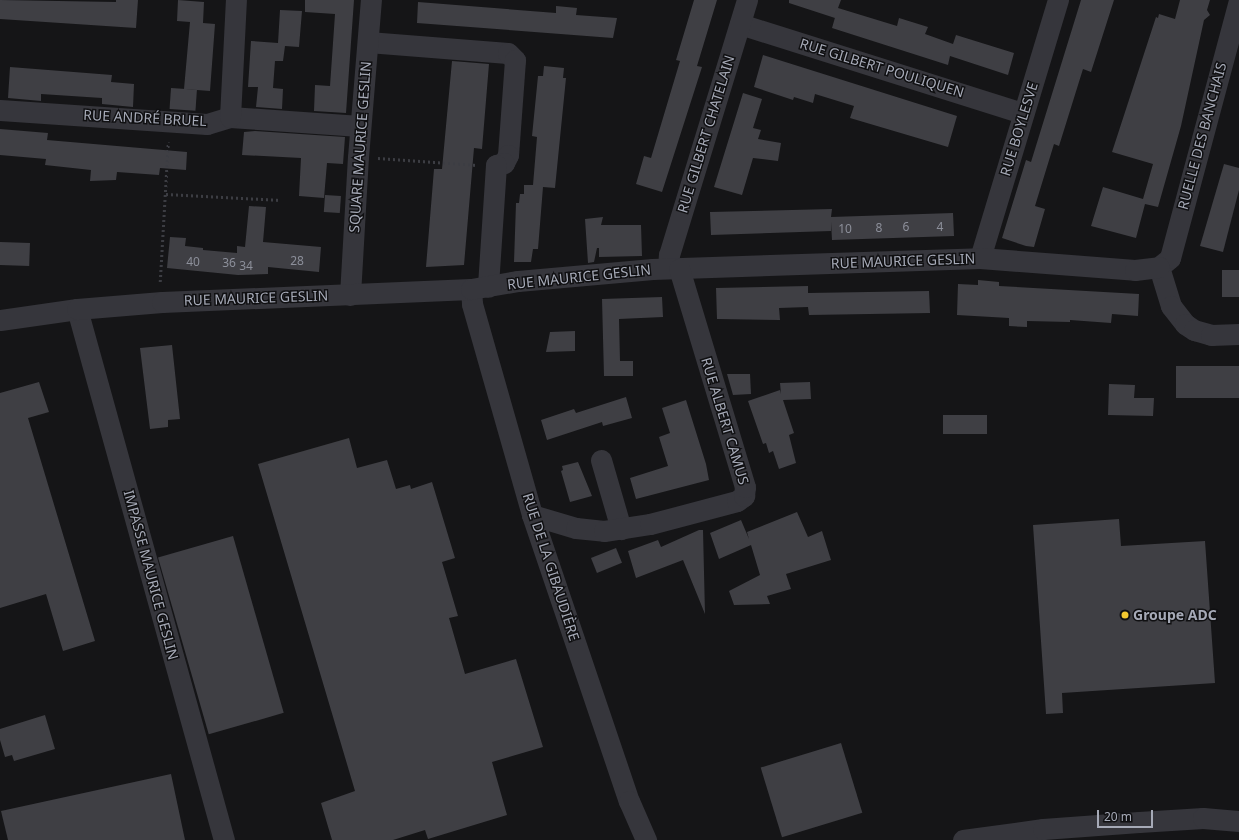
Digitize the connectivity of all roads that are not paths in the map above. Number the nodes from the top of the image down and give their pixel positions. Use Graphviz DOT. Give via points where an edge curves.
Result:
graph roads {
  1 [pos="236,0"];
  2 [pos="371,0"];
  3 [pos="747,0"];
  4 [pos="1058,0"];
  5 [pos="1239,0"];
  6 [pos="740,24"];
  7 [pos="368,42"];
  8 [pos="0,110"];
  9 [pos="1023,113"];
  10 [pos="230,117"];
  11 [pos="360,126"];
  12 [pos="980,258"];
  13 [pos="1159,268"];
  14 [pos="674,269"];
  15 [pos="480,288"];
  16 [pos="350,295"];
  17 [pos="77,309"];
  18 [pos="0,320"];
  19 [pos="1239,334"];
  20 [pos="602,460"];
  21 [pos="532,515"];
  22 [pos="621,529"];
  23 [pos="1239,821"];
  24 [pos="224,840"];
  25 [pos="646,840"];
  26 [pos="963,840"];
  1 -- 10 [label="street"];
  2 -- 7 [label="street, SQUARE MAURICE GESLIN"];
  3 -- 6 [label="street, RUE GILBERT CHATELAIN"];
  4 -- 9 [label="street, RUE BOYLESVE"];
  5 -- 13 [label="street, RUELLE DES BANCHAIS" via="1170,258"];
  6 -- 9 [label="street, RUE GILBERT POULIQUEN"];
  6 -- 14 [label="street, RUE GILBERT CHATELAIN" via="669,255"];
  7 -- 11 [label="street, SQUARE MAURICE GESLIN"];
  7 -- 15 [label="street, RUE DE LA GIBAUDIÈRE" via="508,53 515,60 508,155 504,163 496,165"];
  8 -- 10 [label="street, RUE ANDRÉ BRUEL" via="207,124"];
  9 -- 12 [label="street, RUE BOYLESVE"];
  10 -- 11 [label="street, RUE ANDRÉ BRUEL"];
  11 -- 16 [label="street, SQUARE MAURICE GESLIN"];
  12 -- 13 [label="street, RUE MAURICE GESLIN" via="1135,270"];
  12 -- 14 [label="street, RUE MAURICE GESLIN"];
  13 -- 19 [label="street" via="1171,306 1185,324 1194,330 1211,335"];
  14 -- 15 [label="street, RUE MAURICE GESLIN" via="540,279"];
  14 -- 22 [label="street, RUE ALBERT CAMUS" via="746,491 737,501"];
  15 -- 16 [label="street, RUE MAURICE GESLIN"];
  15 -- 21 [label="street, RUE DE LA GIBAUDIÈRE" via="472,304"];
  16 -- 17 [label="street, RUE MAURICE GESLIN" via="162,302"];
  17 -- 18 [label="street, RUE MAURICE GESLIN"];
  17 -- 24 [label="street, IMPASSE MAURICE GESLIN"];
  20 -- 22 [label="street"];
  21 -- 22 [label="street, RUE ALBERT CAMUS" via="576,528 601,531"];
  21 -- 25 [label="street, RUE DE LA GIBAUDIÈRE" via="629,801"];
  23 -- 26 [label="street" via="1203,818 1139,822 1043,829"];
}
